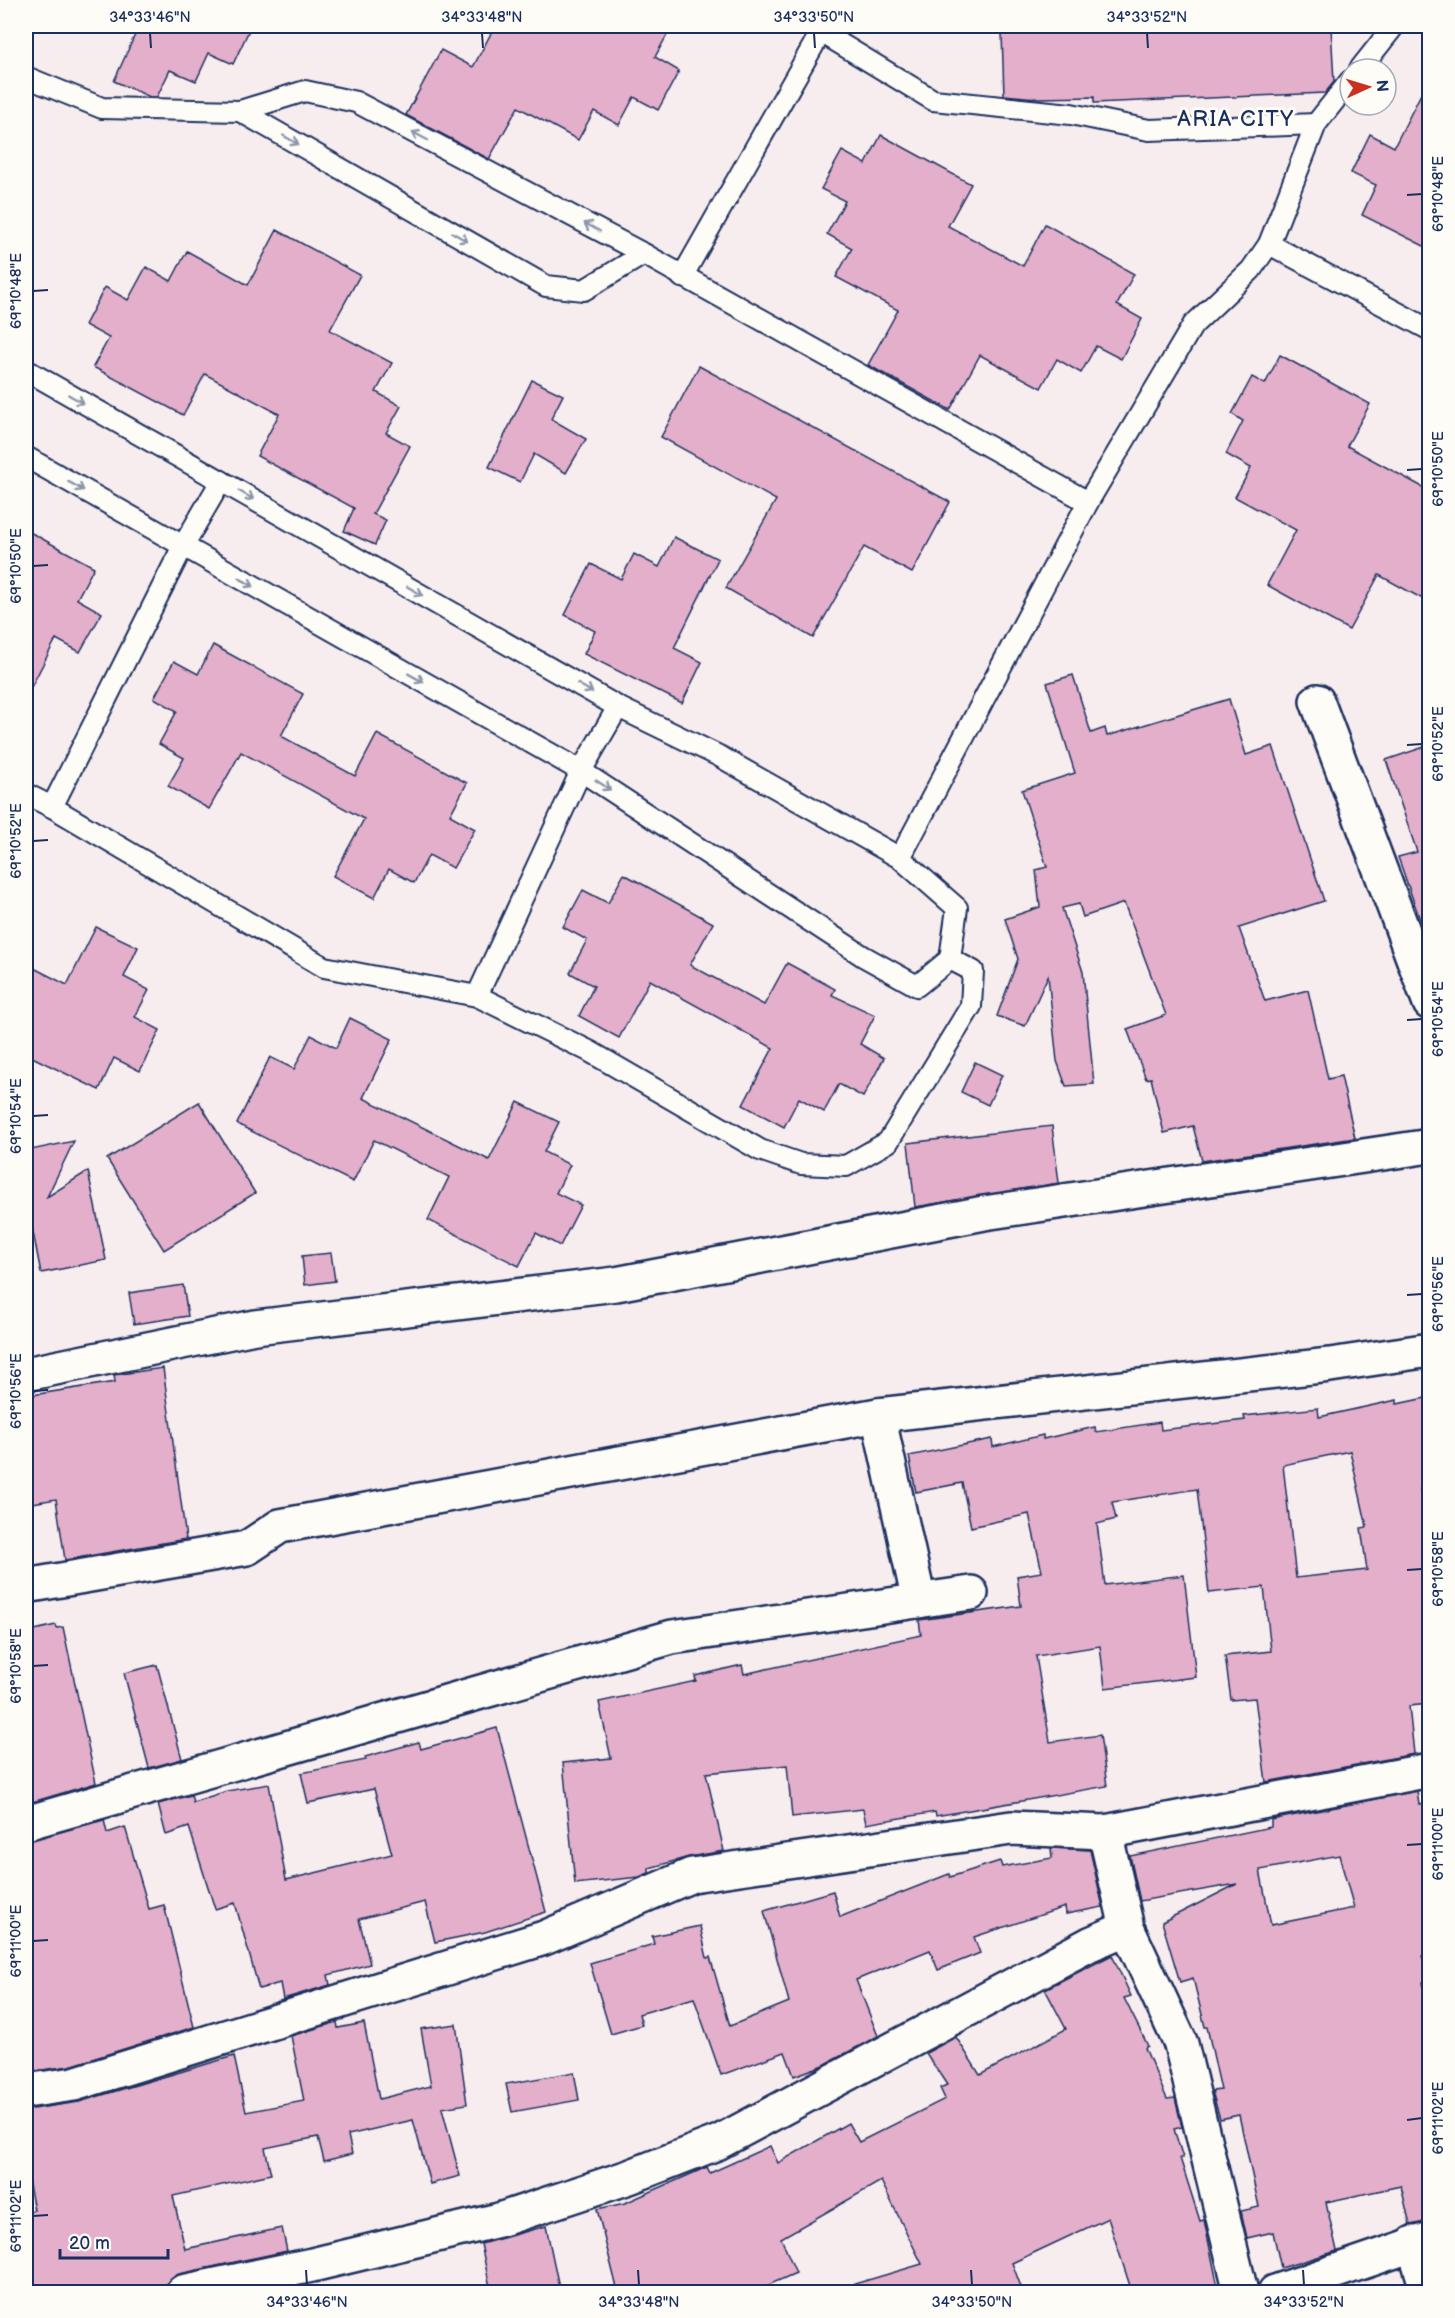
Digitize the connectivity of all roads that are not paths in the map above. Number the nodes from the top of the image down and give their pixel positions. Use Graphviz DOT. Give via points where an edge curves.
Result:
graph roads {
  1 [pos="1394,26"];
  2 [pos="818,29"];
  3 [pos="1369,57"];
  4 [pos="26,77"];
  5 [pos="1338,96"];
  6 [pos="240,111"];
  7 [pos="1316,124"];
  8 [pos="1269,244"];
  9 [pos="644,254"];
  10 [pos="682,277"];
  11 [pos="1430,330"];
  12 [pos="26,370"];
  13 [pos="26,457"];
  14 [pos="221,481"];
  15 [pos="1088,502"];
  16 [pos="183,546"];
  17 [pos="1317,701"];
  18 [pos="618,706"];
  19 [pos="580,771"];
  20 [pos="26,794"];
  21 [pos="52,807"];
  22 [pos="900,858"];
  23 [pos="950,959"];
  24 [pos="1426,984"];
  25 [pos="477,996"];
  26 [pos="1430,1146"];
  27 [pos="1430,1350"];
  28 [pos="26,1374"];
  29 [pos="878,1415"];
  30 [pos="26,1586"];
  31 [pos="971,1593"];
  32 [pos="919,1601"];
  33 [pos="1430,1770"];
  34 [pos="26,1822"];
  35 [pos="1105,1832"];
  36 [pos="1127,1928"];
  37 [pos="26,2091"];
  38 [pos="1421,2241"];
  39 [pos="183,2292"];
  40 [pos="1241,2292"];
  41 [pos="1275,2292"];
  42 [pos="1428,2292"];
  1 -- 3 [label="lane"];
  2 -- 7 [label="lane" via="933,100 1071,114 1149,130"];
  2 -- 10 [label="lane"];
  4 -- 6 [label="lane" via="102,108"];
  5 -- 7 [label="lane"];
  9 -- 6 [label="lane, one-way" via="356,102 305,91"];
  6 -- 9 [label="lane, one-way" via="546,286 584,290"];
  7 -- 8 [label="lane"];
  8 -- 11 [label="lane"];
  8 -- 15 [label="lane" via="1251,270 1193,325"];
  9 -- 10 [label="lane"];
  10 -- 15 [label="lane"];
  12 -- 14 [label="lane, one-way"];
  13 -- 16 [label="lane, one-way"];
  14 -- 16 [label="lane"];
  14 -- 18 [label="lane, one-way"];
  15 -- 22 [label="lane"];
  16 -- 19 [label="lane, one-way"];
  16 -- 21 [label="lane"];
  17 -- 24 [label="street"];
  18 -- 19 [label="lane"];
  18 -- 22 [label="lane" via="719,756"];
  19 -- 23 [label="lane, one-way" via="863,956 917,986"];
  19 -- 25 [label="lane"];
  20 -- 21 [label="lane"];
  21 -- 25 [label="lane" via="324,967"];
  22 -- 23 [label="lane" via="957,908"];
  23 -- 25 [label="lane" via="973,971 971,1006 888,1142 846,1166 801,1164 760,1150 589,1052"];
  26 -- 28 [label="street" via="984,1213 616,1284 255,1327"];
  27 -- 29 [label="street" via="1330,1365"];
  29 -- 30 [label="street" via="280,1526 247,1548"];
  29 -- 32 [label="street"];
  31 -- 32 [label="street"];
  32 -- 34 [label="street" via="672,1637"];
  33 -- 35 [label="street"];
  35 -- 36 [label="street"];
  35 -- 37 [label="street" via="1011,1828 692,1875 544,1938 74,2084"];
  36 -- 39 [label="street" via="719,2142 629,2177 499,2220"];
  36 -- 40 [label="street" via="1181,2044"];
  38 -- 41 [label="street"];
  38 -- 42 [label="street"];
}
